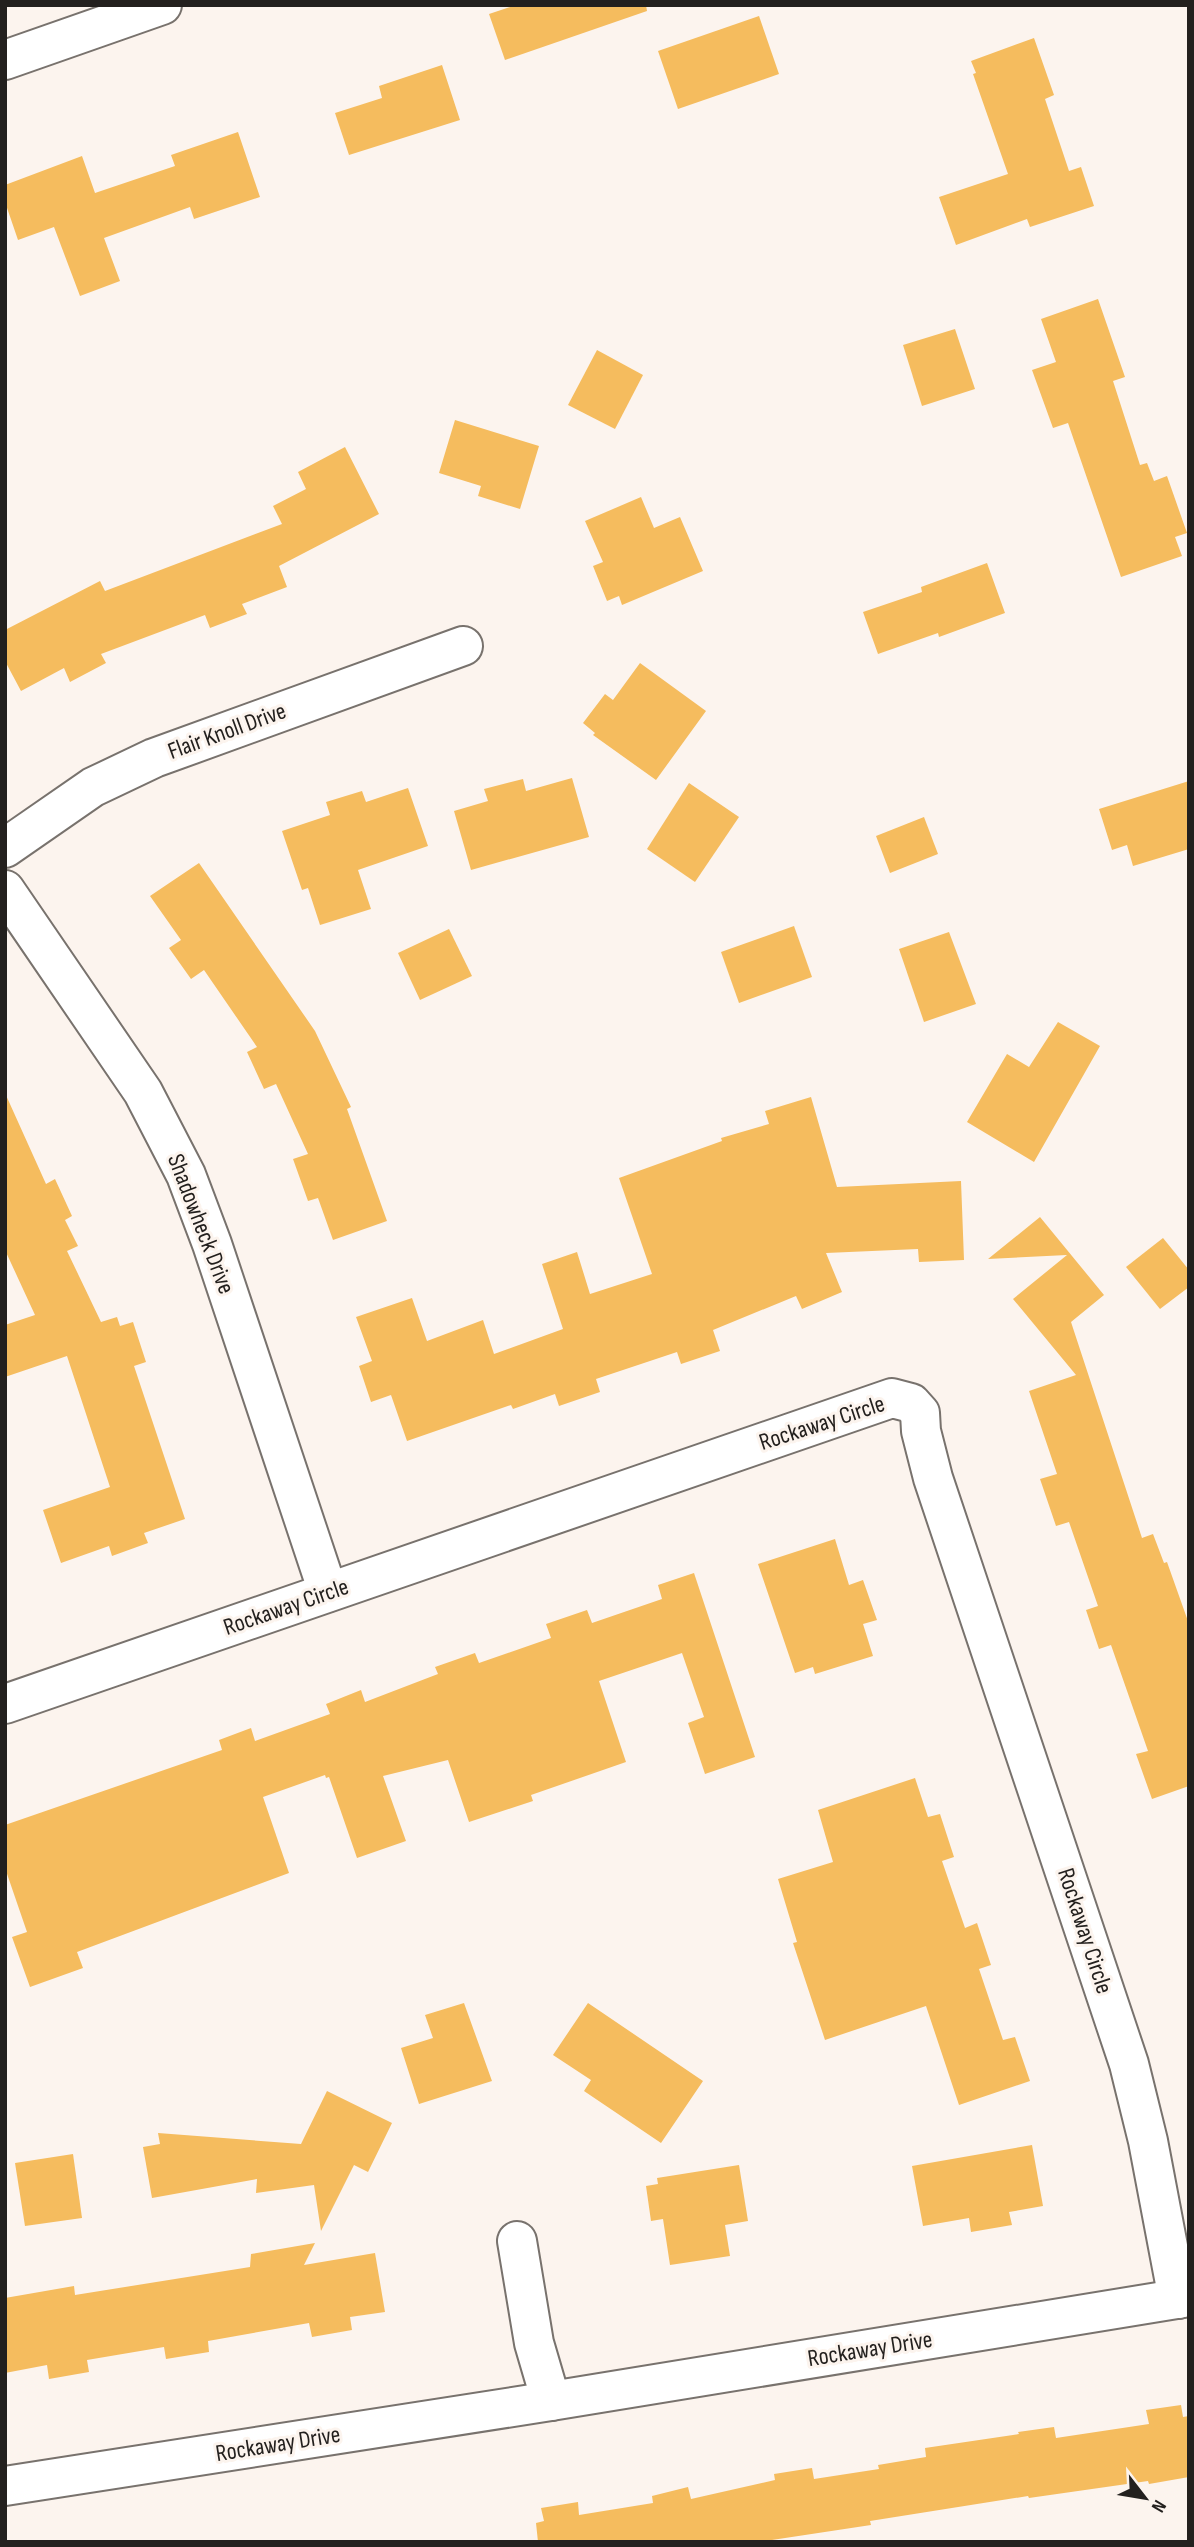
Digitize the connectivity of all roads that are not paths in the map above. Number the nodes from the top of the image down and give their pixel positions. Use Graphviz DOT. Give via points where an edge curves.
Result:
graph roads {
  1 [pos="162,5"];
  2 [pos="5,60"];
  3 [pos="463,646"];
  4 [pos="5,848"];
  5 [pos="5,890"];
  6 [pos="328,1592"];
  7 [pos="5,1703"];
  8 [pos="517,2241"];
  9 [pos="1183,2298"];
  10 [pos="551,2401"];
  11 [pos="5,2486"];
  1 -- 2 [label="street"];
  3 -- 4 [label="street, Flair Knoll Drive" via="154,758 93,788"];
  5 -- 6 [label="street, Shadowheck Drive" via="143,1092 187,1175"];
  6 -- 7 [label="street, Rockaway Circle"];
  6 -- 9 [label="street, Rockaway Circle" via="892,1398 911,1403 920,1413 920,1432 933,1478 1129,2064"];
  8 -- 10 [label="street" via="534,2343"];
  9 -- 10 [label="street, Rockaway Drive"];
  10 -- 11 [label="street, Rockaway Drive"];
}
